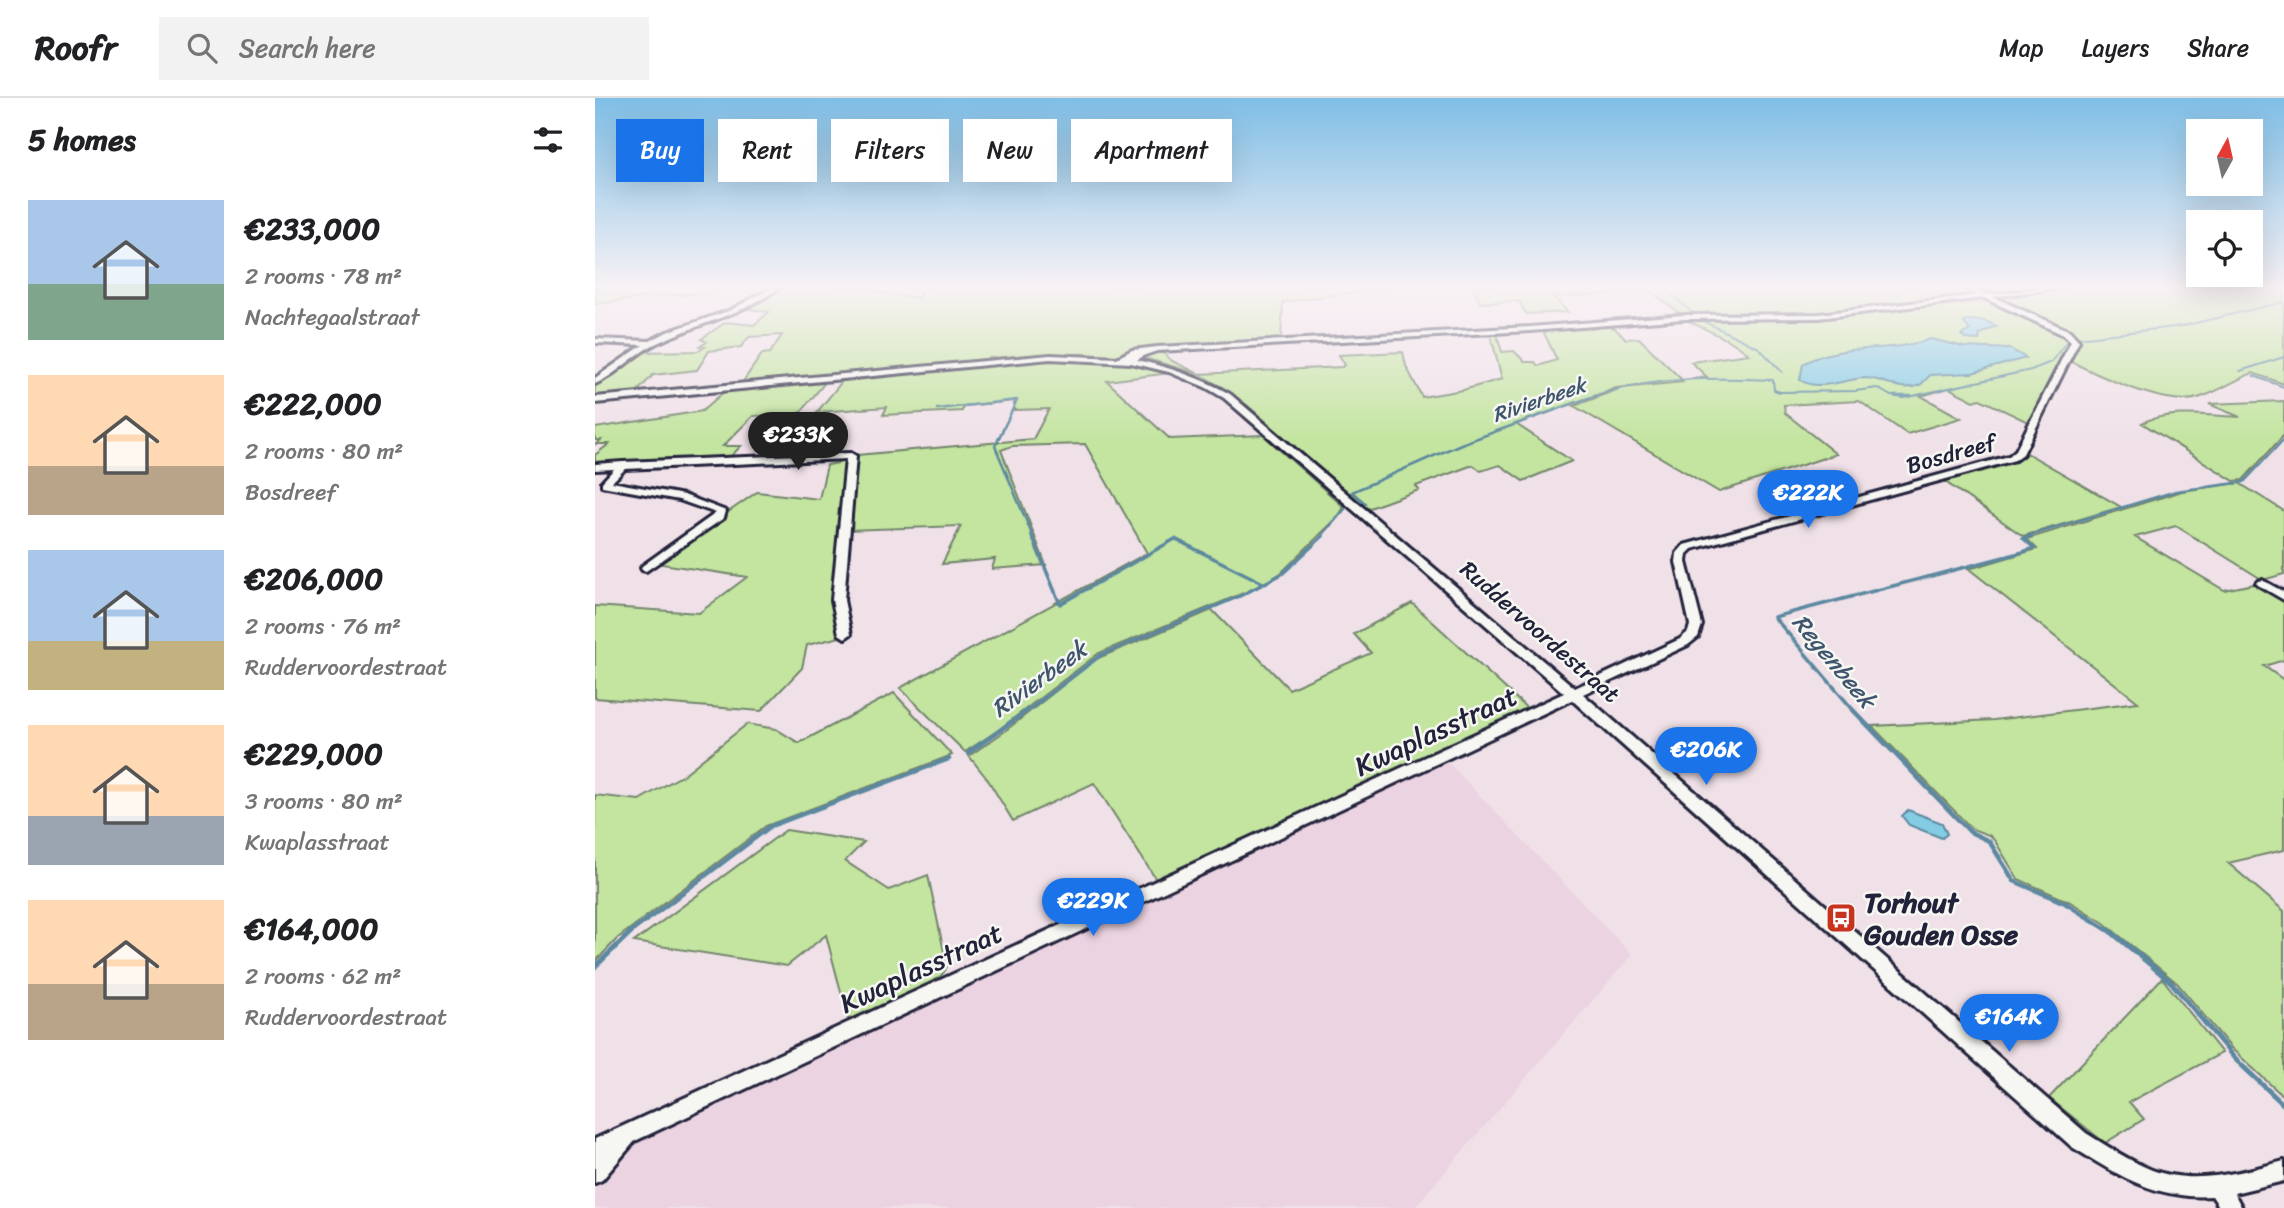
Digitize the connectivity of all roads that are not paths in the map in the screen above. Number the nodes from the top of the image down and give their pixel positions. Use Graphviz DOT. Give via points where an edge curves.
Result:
graph roads {
  1 [pos="661,339"];
  2 [pos="1347,339"];
  3 [pos="2073,339"];
  4 [pos="595,341"];
  5 [pos="653,342"];
  6 [pos="1125,360"];
  7 [pos="619,364"];
  8 [pos="600,366"];
  9 [pos="838,376"];
  10 [pos="595,382"];
  11 [pos="595,400"];
  12 [pos="624,465"];
  13 [pos="595,467"];
  14 [pos="646,568"];
  15 [pos="2262,583"];
  16 [pos="2284,597"];
  17 [pos="845,634"];
  18 [pos="1575,695"];
  19 [pos="628,1134"];
  20 [pos="595,1149"];
  21 [pos="2284,1171"];
  22 [pos="595,1173"];
  23 [pos="2217,1186"];
  24 [pos="2232,1208"];
  1 -- 5 [label="street"];
  2 -- 6 [label="street" via="1157,349"];
  3 -- 18 [label="street, Bosdreef" via="2017,455 1688,547 1681,562 1694,612 1694,634"];
  4 -- 5 [label="street"];
  5 -- 7 [label="street"];
  6 -- 9 [label="street, Ruddervoordestraat" via="1030,358"];
  6 -- 18 [label="street, Ruddervoordestraat" via="1171,370 1227,396"];
  7 -- 8 [label="street"];
  7 -- 10 [label="street"];
  9 -- 11 [label="street, Ruddervoordestraat"];
  12 -- 13 [label="street"];
  12 -- 14 [label="street" via="605,484 681,497 721,511"];
  12 -- 17 [label="street" via="851,456 838,600"];
  15 -- 16 [label="street"];
  18 -- 19 [label="street, Kwaplasstraat"];
  18 -- 23 [label="street, Ruddervoordestraat" via="2079,1140 2166,1184"];
  19 -- 20 [label="street, Kwaplasstraat"];
  19 -- 22 [label="street"];
  21 -- 23 [label="street, Ruddervoordestraat"];
  23 -- 24 [label="street"];
}
